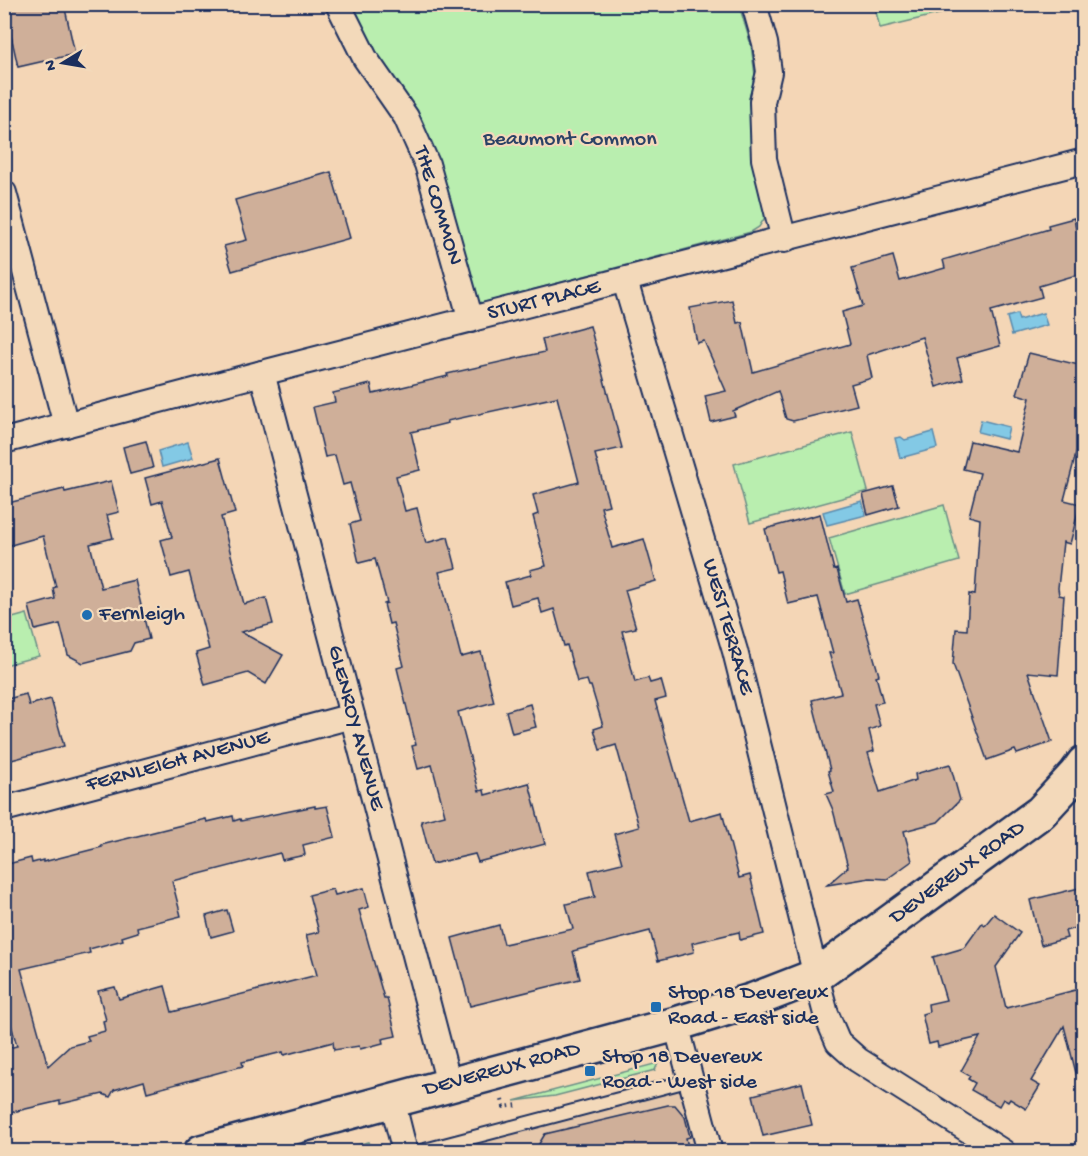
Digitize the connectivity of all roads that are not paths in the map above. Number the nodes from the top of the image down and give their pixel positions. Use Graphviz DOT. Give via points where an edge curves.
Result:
graph roads {
  1 [pos="338,4"];
  2 [pos="754,4"];
  3 [pos="1083,161"];
  4 [pos="4,193"];
  5 [pos="784,240"];
  6 [pos="625,281"];
  7 [pos="471,320"];
  8 [pos="262,373"];
  9 [pos="66,425"];
  10 [pos="4,441"];
  11 [pos="351,716"];
  12 [pos="1083,763"];
  13 [pos="4,809"];
  14 [pos="816,976"];
  15 [pos="676,1024"];
  16 [pos="691,1080"];
  17 [pos="449,1084"];
  18 [pos="392,1100"];
  19 [pos="201,1152"];
  20 [pos="405,1152"];
  21 [pos="417,1152"];
  22 [pos="710,1152"];
  23 [pos="1003,1152"];
  1 -- 7 [label="street, THE COMMON" via="364,58 406,117 427,164"];
  2 -- 5 [label="street" via="769,72 762,102 764,159"];
  3 -- 5 [label="street, STURT PLACE"];
  4 -- 9 [label="street"];
  5 -- 6 [label="street, STURT PLACE"];
  6 -- 7 [label="street, STURT PLACE"];
  6 -- 14 [label="street, WEST TERRACE" via="735,651"];
  7 -- 8 [label="street, STURT PLACE"];
  8 -- 9 [label="street, STURT PLACE"];
  8 -- 11 [label="street, GLENROY AVENUE"];
  9 -- 10 [label="street, STURT PLACE"];
  11 -- 13 [label="street, FERNLEIGH AVENUE"];
  11 -- 17 [label="street, GLENROY AVENUE"];
  12 -- 14 [label="street, DEVEREUX ROAD" via="1041,812"];
  14 -- 15 [label="street, DEVEREUX ROAD"];
  14 -- 23 [label="street, WEST TERRACE" via="838,1042 858,1060"];
  15 -- 16 [label="street"];
  15 -- 17 [label="street, DEVEREUX ROAD"];
  16 -- 21 [label="lane"];
  16 -- 22 [label="street"];
  17 -- 18 [label="street, DEVEREUX ROAD"];
  18 -- 19 [label="street, DEVEREUX ROAD"];
  18 -- 20 [label="street"];
}
